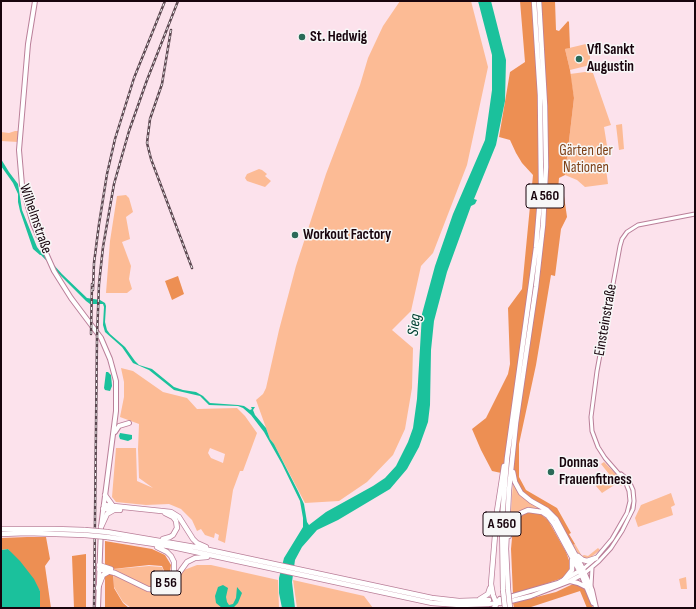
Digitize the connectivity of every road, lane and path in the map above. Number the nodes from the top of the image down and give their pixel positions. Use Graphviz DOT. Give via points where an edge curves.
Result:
graph roads {
  1 [pos="35,1"];
  2 [pos="534,1"];
  3 [pos="539,1"];
  4 [pos="695,214"];
  5 [pos="129,423"];
  6 [pos="114,434"];
  7 [pos="510,436"];
  8 [pos="513,454"];
  9 [pos="618,472"];
  10 [pos="105,495"];
  11 [pos="104,507"];
  12 [pos="114,508"];
  13 [pos="101,528"];
  14 [pos="1,529"];
  15 [pos="85,532"];
  16 [pos="1,534"];
  17 [pos="107,534"];
  18 [pos="148,538"];
  19 [pos="144,542"];
  20 [pos="571,546"];
  21 [pos="506,549"];
  22 [pos="223,553"];
  23 [pos="572,556"];
  24 [pos="596,558"];
  25 [pos="224,559"];
  26 [pos="273,566"];
  27 [pos="99,567"];
  28 [pos="592,567"];
  29 [pos="110,571"];
  30 [pos="582,572"];
  31 [pos="564,580"];
  32 [pos="570,581"];
  33 [pos="491,584"];
  34 [pos="98,588"];
  35 [pos="587,588"];
  36 [pos="506,590"];
  37 [pos="592,590"];
  38 [pos="474,603"];
  39 [pos="497,603"];
  40 [pos="488,604"];
  41 [pos="98,608"];
  42 [pos="505,608"];
  43 [pos="510,608"];
  44 [pos="596,608"];
  1 -- 6 [label="main road, Wilhelmstraße" via="28,44 20,144 22,186 33,224 54,271 101,338 110,359 116,381"];
  2 -- 7 [label="highway, A 560" via="542,153 539,218 528,316"];
  3 -- 8 [label="highway, A 560" via="546,106 543,225"];
  4 -- 9 [label="street, Einsteinstraße" via="638,225 622,239 591,417 592,431 598,447"];
  5 -- 6 [label="main road" via="119,426"];
  6 -- 10 [label="main road, Wilhelmstraße"];
  7 -- 33 [label="highway" via="497,511"];
  7 -- 36 [label="highway, A 560" via="502,520"];
  8 -- 20 [label="highway" via="514,478 518,490 552,515"];
  8 -- 21 [label="highway, A 560"];
  9 -- 24 [label="street, Einsteinstraße" via="628,487 630,505 616,533"];
  9 -- 28 [label="street, Einsteinstraße" via="632,486 633,509 615,542"];
  10 -- 11 [label="main road, Wilhelmstraße"];
  10 -- 12 [label="highway"];
  11 -- 12 [label="highway"];
  11 -- 13 [label="main road, Wilhelmstraße"];
  12 -- 13 [label="highway"];
  12 -- 18 [label="highway" via="166,513 176,520 177,528 174,535 167,539"];
  12 -- 22 [label="highway" via="171,512 179,517 189,535 197,543"];
  13 -- 27 [label="main road, Wilhelmstraße"];
  14 -- 15 [label="highway, B 56"];
  15 -- 16 [label="highway, B 56"];
  15 -- 17 [label="highway, B 56, bridge"];
  17 -- 18 [label="highway, B 56"];
  17 -- 19 [label="highway, B 56"];
  18 -- 22 [label="highway, B 56"];
  19 -- 25 [label="highway, B 56"];
  19 -- 27 [label="highway, B 56" via="161,548 174,562 174,573 170,580 161,586 147,586 103,565"];
  20 -- 24 [label="highway" via="583,560"];
  20 -- 30 [label="highway"];
  21 -- 23 [label="highway" via="513,520 521,513 533,509 550,519"];
  21 -- 36 [label="highway, A 560"];
  22 -- 26 [label="highway, B 56"];
  23 -- 30 [label="highway"];
  23 -- 31 [label="highway" via="572,570"];
  24 -- 30 [label="street, Einsteinstraße"];
  25 -- 26 [label="highway, B 56"];
  25 -- 29 [label="highway" via="204,556 195,558 187,562 171,584 160,590 148,589"];
  26 -- 38 [label="highway, B 56" via="432,603"];
  27 -- 29 [label="highway"];
  27 -- 34 [label="main road, Wilhelmstraße"];
  28 -- 30 [label="street, Einsteinstraße"];
  28 -- 37 [label="street"];
  29 -- 34 [label="highway" via="103,575"];
  30 -- 31 [label="main road, B 56"];
  30 -- 32 [label="main road, B 56"];
  30 -- 35 [label="main road"];
  30 -- 37 [label="main road"];
  31 -- 39 [label="main road, B 56"];
  32 -- 35 [label="main road" via="578,582"];
  32 -- 39 [label="main road, B 56" via="531,596"];
  33 -- 38 [label="highway" via="486,597"];
  33 -- 39 [label="highway"];
  34 -- 41 [label="main road, Wilhelmstraße"];
  35 -- 44 [label="main road"];
  36 -- 42 [label="highway, A 560, bridge"];
  36 -- 43 [label="highway, A 560, bridge"];
  37 -- 44 [label="main road"];
  38 -- 40 [label="highway"];
  38 -- 40 [label="highway, B 56"];
  39 -- 40 [label="main road, B 56"];
}
